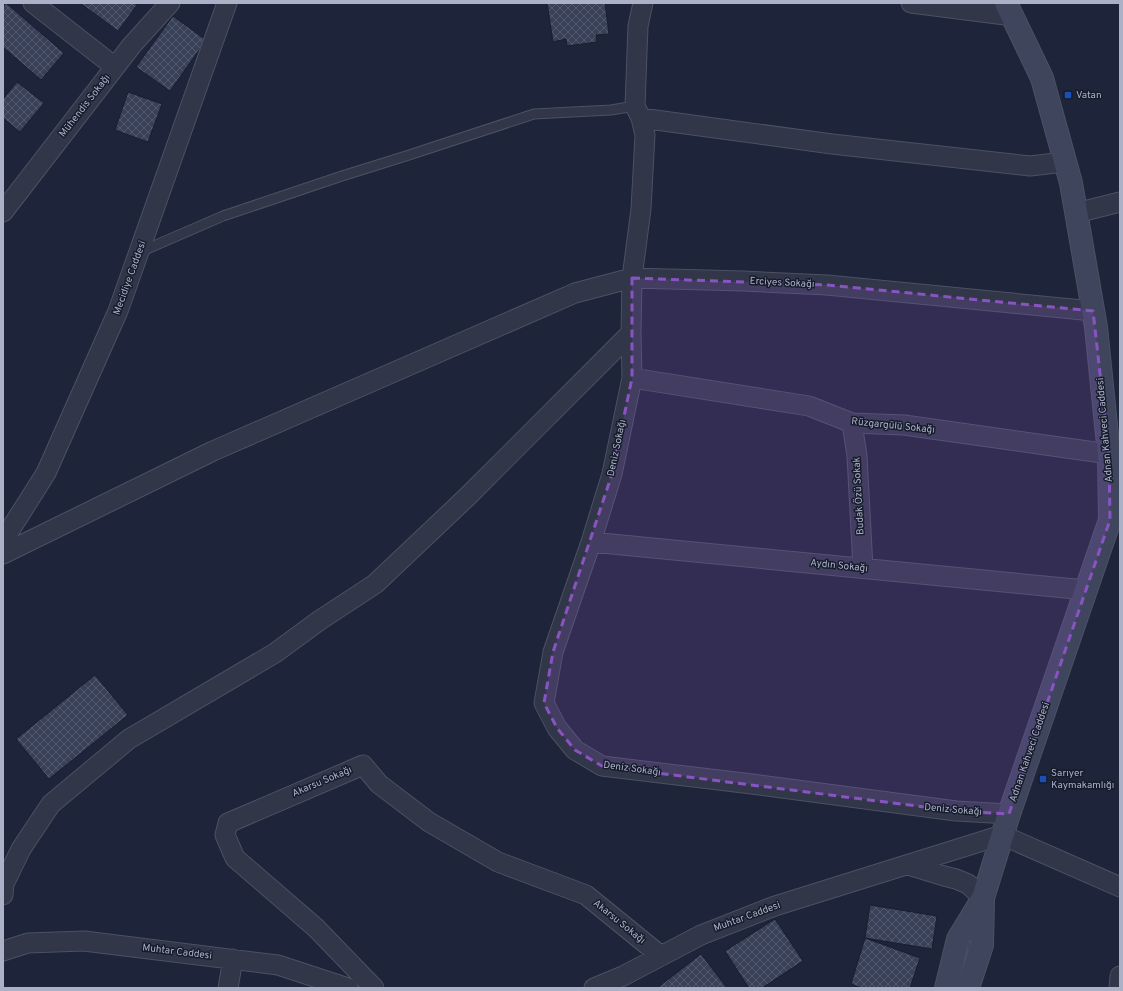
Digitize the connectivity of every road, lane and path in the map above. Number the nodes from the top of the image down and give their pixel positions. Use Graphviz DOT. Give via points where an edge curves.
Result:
graph roads {
  1 [pos="33,3"];
  2 [pos="170,3"];
  3 [pos="227,3"];
  4 [pos="643,3"];
  5 [pos="911,3"];
  6 [pos="1010,9"];
  7 [pos="115,67"];
  8 [pos="638,112"];
  9 [pos="1065,162"];
  10 [pos="1120,202"];
  11 [pos="3,212"];
  12 [pos="1076,213"];
  13 [pos="140,252"];
  14 [pos="632,278"];
  15 [pos="1093,311"];
  16 [pos="631,333"];
  17 [pos="632,378"];
  18 [pos="852,423"];
  19 [pos="1109,454"];
  20 [pos="1115,520"];
  21 [pos="3,541"];
  22 [pos="591,542"];
  23 [pos="3,554"];
  24 [pos="863,568"];
  25 [pos="1086,590"];
  26 [pos="1009,814"];
  27 [pos="1002,835"];
  28 [pos="908,866"];
  29 [pos="1120,887"];
  30 [pos="3,895"];
  31 [pos="983,898"];
  32 [pos="3,951"];
  33 [pos="661,956"];
  34 [pos="233,959"];
  35 [pos="1120,976"];
  36 [pos="312,982"];
  37 [pos="228,988"];
  38 [pos="348,988"];
  39 [pos="374,988"];
  40 [pos="594,988"];
  41 [pos="946,988"];
  42 [pos="968,988"];
  43 [pos="1119,988"];
  1 -- 7 [label="street"];
  2 -- 7 [label="street, Mühendis Sokağı"];
  3 -- 13 [label="street, Mecidiye Caddesi"];
  4 -- 8 [label="street" via="638,26"];
  5 -- 6 [label="street"];
  6 -- 9 [label="main road, Adnan Kahveci Caddesi" via="1042,78"];
  7 -- 11 [label="street, Mühendis Sokağı"];
  8 -- 9 [label="street" via="832,144 1030,166"];
  8 -- 13 [label="lane" via="611,110 534,114 223,216"];
  8 -- 14 [label="street" via="645,135 642,202"];
  9 -- 12 [label="main road, Adnan Kahveci Caddesi"];
  10 -- 12 [label="street"];
  12 -- 15 [label="main road, Adnan Kahveci Caddesi"];
  13 -- 21 [label="street, Mecidiye Caddesi" via="118,311 46,473"];
  14 -- 15 [label="street, Erciyes Sokağı" via="827,285"];
  14 -- 16 [label="street, Deniz Sokağı"];
  14 -- 23 [label="street, Erciyes Sokağı" via="574,292 214,451"];
  15 -- 19 [label="main road, Adnan Kahveci Caddesi"];
  16 -- 17 [label="street, Deniz Sokağı"];
  16 -- 30 [label="street" via="467,497 375,584 275,653 129,739 50,804 21,848 4,884"];
  17 -- 18 [label="street, Rüzgargülü Sokağı" via="809,406"];
  17 -- 22 [label="street, Deniz Sokağı" via="612,474"];
  18 -- 19 [label="street, Rüzgargülü Sokağı" via="904,425"];
  18 -- 24 [label="street, Budak Özü Sokak" via="857,456"];
  19 -- 20 [label="main road, Adnan Kahveci Caddesi"];
  20 -- 25 [label="main road, Adnan Kahveci Caddesi"];
  22 -- 24 [label="street, Aydın Sokağı"];
  22 -- 26 [label="street, Deniz Sokağı" via="553,652 544,703 557,728 575,750 602,766 956,811"];
  24 -- 25 [label="street, Aydın Sokağı"];
  25 -- 26 [label="main road, Adnan Kahveci Caddesi"];
  26 -- 27 [label="main road, Adnan Kahveci Caddesi"];
  27 -- 28 [label="street, Muhtar Caddesi"];
  27 -- 29 [label="street"];
  27 -- 31 [label="main road, Adnan Kahveci Caddesi"];
  28 -- 31 [label="street" via="968,884"];
  28 -- 33 [label="street, Muhtar Caddesi" via="775,906 701,934"];
  31 -- 41 [label="main road, Adnan Kahveci Caddesi" via="958,939"];
  31 -- 42 [label="main road, Adnan Kahveci Caddesi" via="982,946"];
  32 -- 34 [label="street, Muhtar Caddesi" via="28,943 84,941"];
  33 -- 39 [label="street, Akarsu Sokağı" via="586,895 498,862 430,822 379,784 363,765 228,823 225,835 234,858 316,928"];
  33 -- 40 [label="street, Muhtar Caddesi" via="624,976"];
  34 -- 36 [label="street, Muhtar Caddesi" via="278,965"];
  34 -- 37 [label="street"];
  35 -- 43 [label="street"];
  36 -- 38 [label="street, Muhtar Caddesi"];
}
